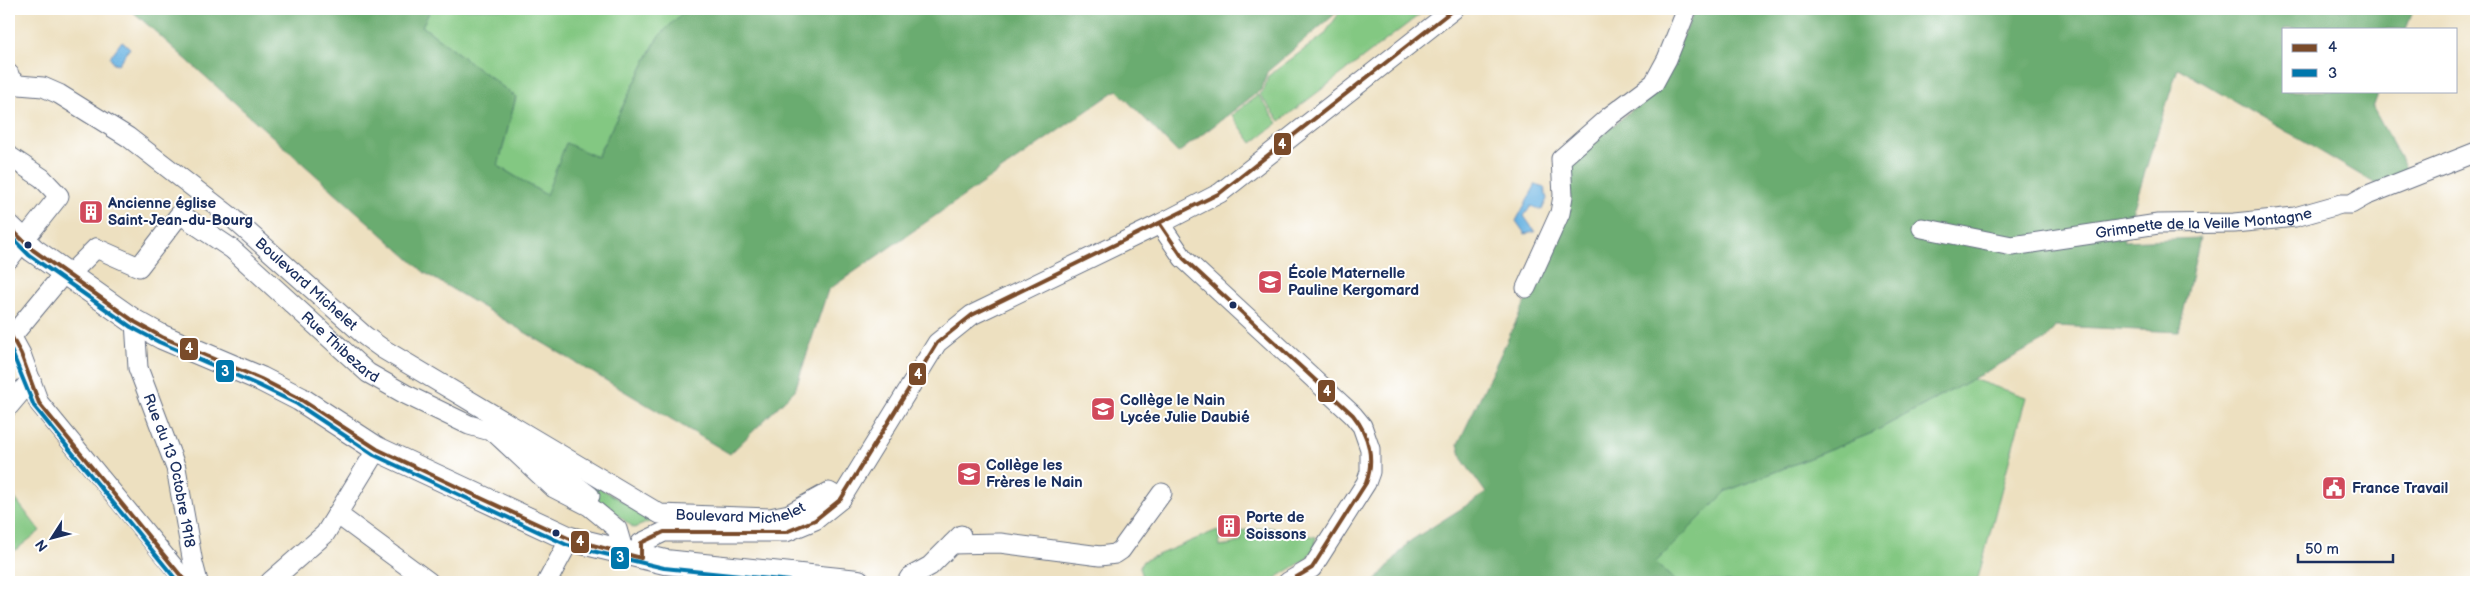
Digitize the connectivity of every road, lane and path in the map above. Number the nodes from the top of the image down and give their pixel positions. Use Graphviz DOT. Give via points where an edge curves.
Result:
graph roads {
  1 [pos="1454,9"];
  2 [pos="1687,9"];
  3 [pos="9,74"];
  4 [pos="2476,152"];
  5 [pos="9,156"];
  6 [pos="1160,224"];
  7 [pos="1922,228"];
  8 [pos="14,242"];
  9 [pos="73,278"];
  10 [pos="1526,288"];
  11 [pos="135,322"];
  12 [pos="10,334"];
  13 [pos="31,380"];
  14 [pos="9,406"];
  15 [pos="507,422"];
  16 [pos="377,449"];
  17 [pos="1162,493"];
  18 [pos="841,499"];
  19 [pos="337,514"];
  20 [pos="570,539"];
  21 [pos="635,551"];
  22 [pos="929,574"];
  23 [pos="186,582"];
  24 [pos="198,582"];
  25 [pos="270,582"];
  26 [pos="429,582"];
  27 [pos="547,582"];
  28 [pos="858,582"];
  29 [pos="907,582"];
  30 [pos="1288,582"];
  1 -- 6 [label="street" via="1220,193"];
  2 -- 10 [label="street" via="1654,83 1561,159 1563,196 1560,213"];
  3 -- 15 [label="street, Boulevard Michelet" via="10,79 19,85 43,87 59,94 128,137 230,216 370,340"];
  4 -- 7 [label="street, Grimpette de la Veille Montagne" via="2351,204 2295,217 2234,223 2158,224 2012,246"];
  5 -- 8 [label="street" via="42,178 59,196"];
  6 -- 18 [label="street" via="972,316 938,343"];
  6 -- 30 [label="street" via="1183,258 1362,426 1370,450 1370,472 1366,483 1312,568"];
  8 -- 9 [label="main road"];
  9 -- 11 [label="main road"];
  9 -- 12 [label="street"];
  9 -- 21 [label="street, Rue Thibezard" via="96,248 139,267 180,214 232,249 368,373 469,425 494,432 554,488 589,506 617,529"];
  11 -- 16 [label="main road" via="300,399"];
  11 -- 24 [label="street, Rue du 13 Octobre 1918" via="136,361 176,468"];
  12 -- 13 [label="street"];
  13 -- 14 [label="street"];
  13 -- 23 [label="street" via="39,403"];
  15 -- 18 [label="street, Boulevard Michelet" via="660,514 770,518 789,514 829,492"];
  15 -- 21 [label="street, Boulevard Michelet" via="536,454 593,498"];
  16 -- 19 [label="street"];
  16 -- 20 [label="main road"];
  17 -- 22 [label="street" via="1116,554 1100,556 1000,542 973,532 958,536"];
  18 -- 21 [label="street" via="815,520 786,532 664,532"];
  19 -- 25 [label="street" via="325,534"];
  19 -- 26 [label="street"];
  20 -- 21 [label="main road"];
  20 -- 27 [label="street"];
  21 -- 28 [label="main road"];
  22 -- 29 [label="street" via="910,577"];
}
